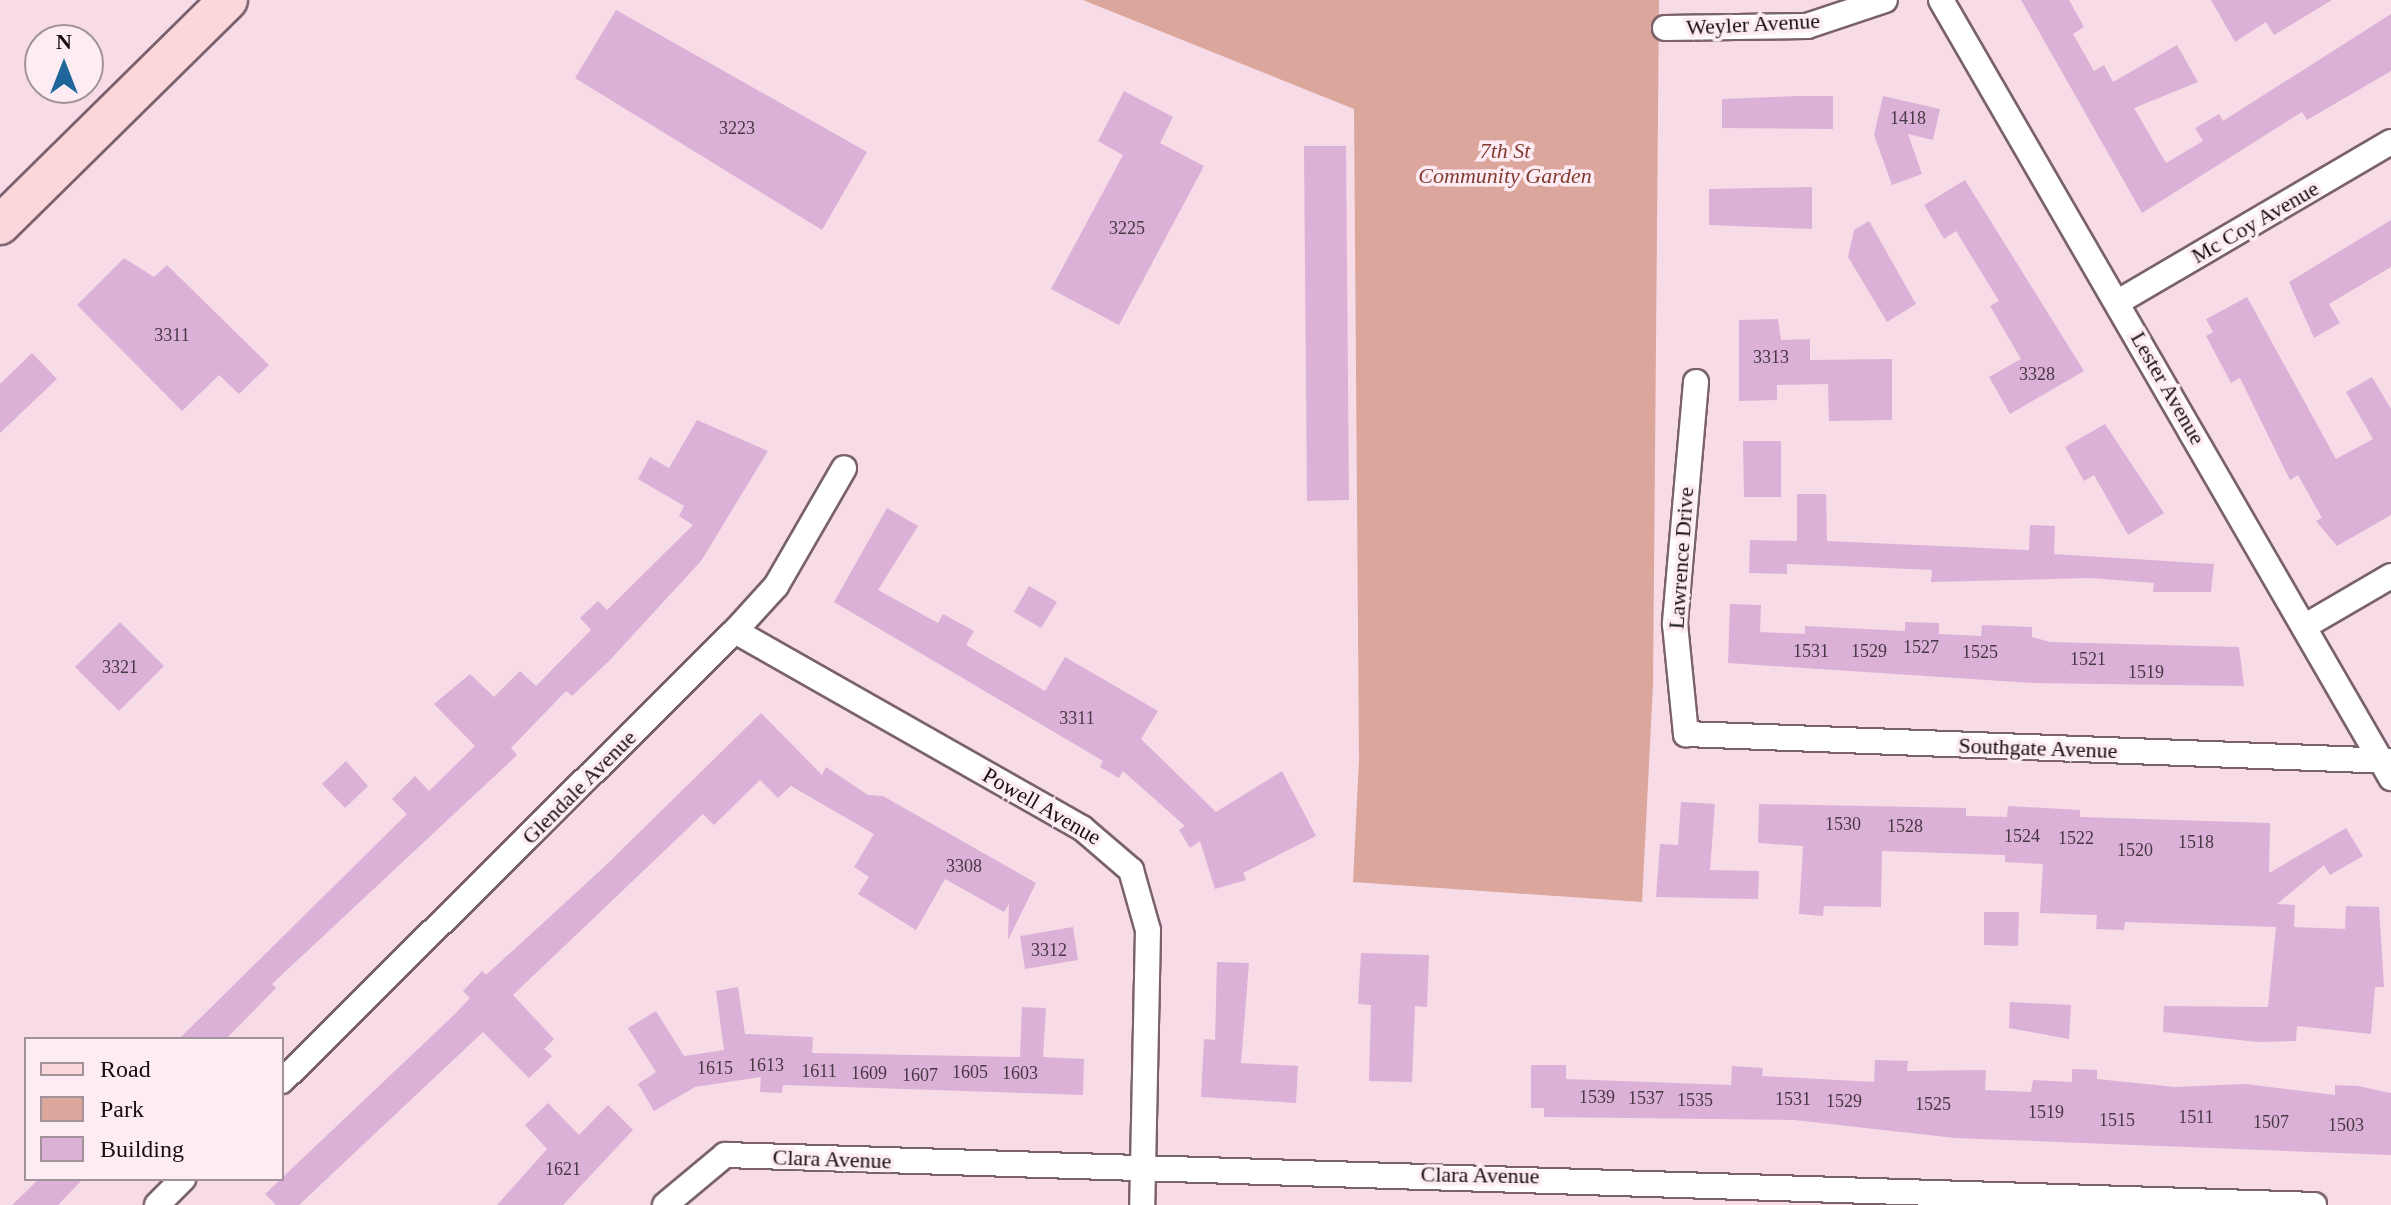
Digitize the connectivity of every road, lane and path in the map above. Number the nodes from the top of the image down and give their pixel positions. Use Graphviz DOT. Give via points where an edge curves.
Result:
graph roads {
  1 [pos="228,0"];
  2 [pos="1885,0"];
  3 [pos="1941,0"];
  4 [pos="1665,28"];
  5 [pos="2391,142"];
  6 [pos="0,225"];
  7 [pos="2118,302"];
  8 [pos="1696,382"];
  9 [pos="844,468"];
  10 [pos="2391,576"];
  11 [pos="2307,625"];
  12 [pos="735,631"];
  13 [pos="1686,734"];
  14 [pos="2388,766"];
  15 [pos="284,1079"];
  16 [pos="1142,1169"];
  17 [pos="181,1181"];
  18 [pos="165,1202"];
  19 [pos="665,1205"];
  20 [pos="1142,1205"];
  21 [pos="2314,1205"];
  1 -- 6 [label="main road"];
  2 -- 4 [label="street, Weyler Avenue" via="1807,26"];
  3 -- 7 [label="street, Lester Avenue"];
  5 -- 7 [label="street, Mc Coy Avenue"];
  7 -- 11 [label="street, Lester Avenue"];
  8 -- 13 [label="street, Lawrence Drive" via="1675,624"];
  9 -- 12 [label="street, Glendale Avenue" via="776,586"];
  10 -- 11 [label="street"];
  11 -- 14 [label="street, Lester Avenue"];
  12 -- 15 [label="street, Glendale Avenue"];
  12 -- 16 [label="street, Powell Avenue" via="1082,828 1125,862 1141,888 1148,930"];
  13 -- 14 [label="street, Southgate Avenue"];
  16 -- 19 [label="street, Clara Avenue" via="725,1155"];
  16 -- 20 [label="street, Powell Avenue"];
  16 -- 21 [label="street, Clara Avenue"];
  17 -- 18 [label="street"];
}
